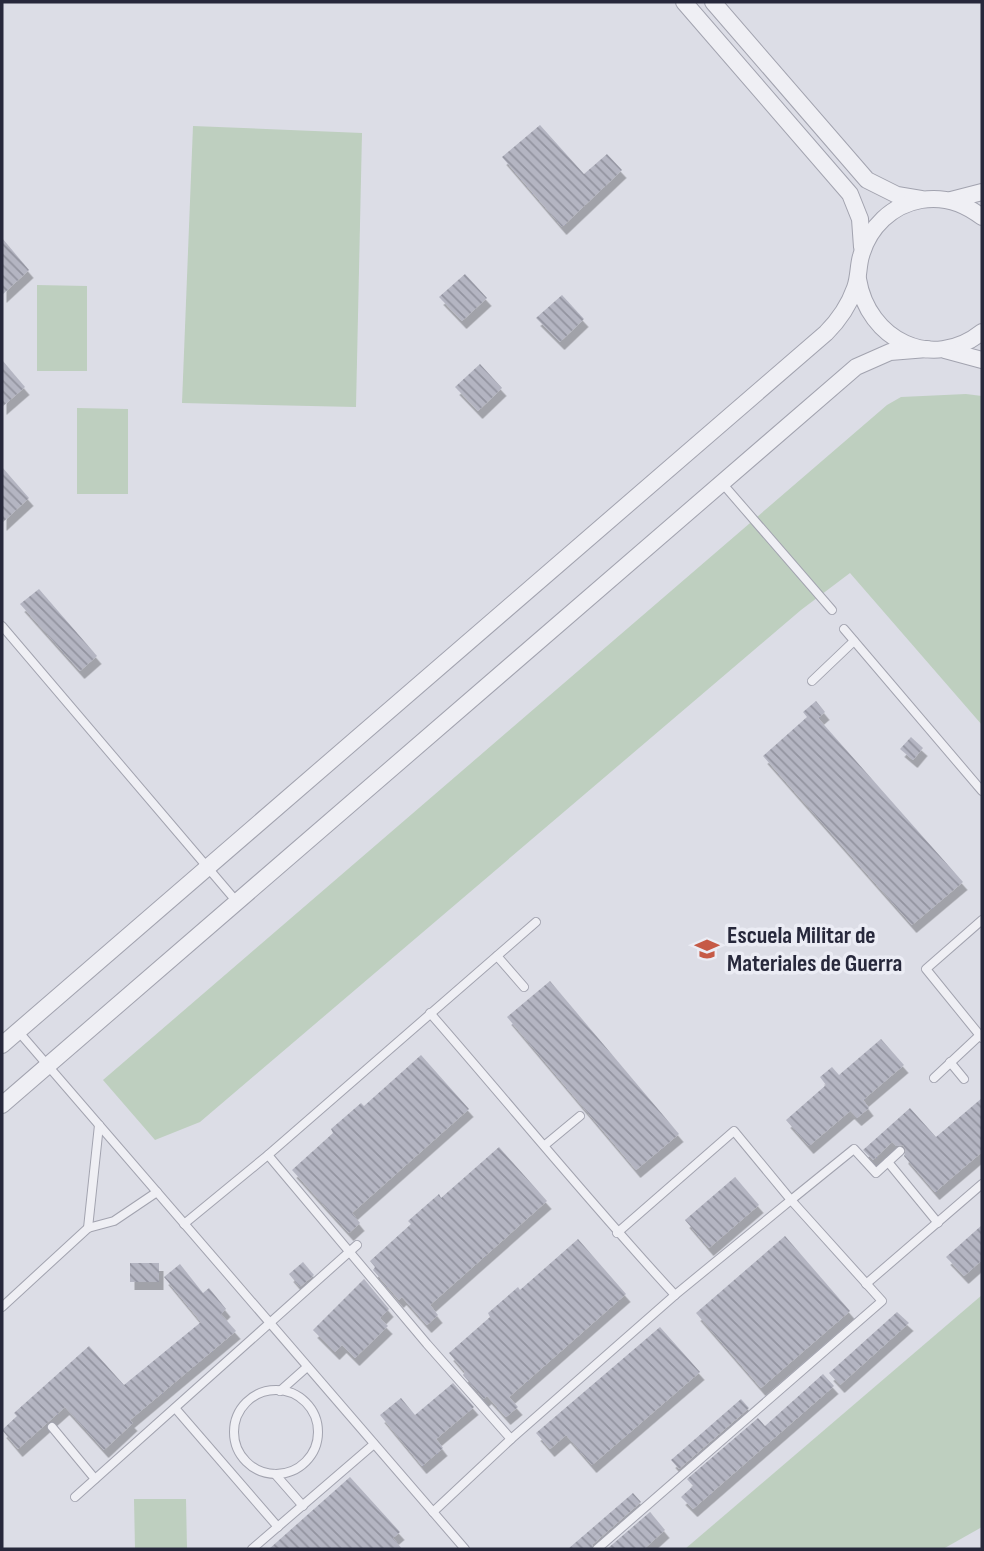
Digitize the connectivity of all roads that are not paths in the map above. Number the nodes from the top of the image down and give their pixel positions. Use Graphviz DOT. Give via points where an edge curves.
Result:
graph roads {
  1 [pos="684,2"];
  2 [pos="713,2"];
  3 [pos="982,192"];
  4 [pos="930,199"];
  5 [pos="951,201"];
  6 [pos="982,217"];
  7 [pos="860,257"];
  8 [pos="858,277"];
  9 [pos="982,332"];
  10 [pos="933,349"];
  11 [pos="982,360"];
  12 [pos="722,483"];
  13 [pos="832,610"];
  14 [pos="2,626"];
  15 [pos="844,629"];
  16 [pos="854,641"];
  17 [pos="812,681"];
  18 [pos="982,791"];
  19 [pos="209,867"];
  20 [pos="237,902"];
  21 [pos="982,920"];
  22 [pos="536,922"];
  23 [pos="498,956"];
  24 [pos="524,987"];
  25 [pos="430,1013"];
  26 [pos="18,1031"];
  27 [pos="981,1037"];
  28 [pos="2,1045"];
  29 [pos="950,1062"];
  30 [pos="48,1066"];
  31 [pos="934,1078"];
  32 [pos="964,1079"];
  33 [pos="2,1105"];
  34 [pos="580,1116"];
  35 [pos="99,1125"];
  36 [pos="545,1145"];
  37 [pos="900,1151"];
  38 [pos="268,1155"];
  39 [pos="888,1162"];
  40 [pos="982,1184"];
  41 [pos="156,1192"];
  42 [pos="791,1200"];
  43 [pos="938,1223"];
  44 [pos="184,1224"];
  45 [pos="88,1228"];
  46 [pos="617,1233"];
  47 [pos="357,1245"];
  48 [pos="349,1252"];
  49 [pos="866,1284"];
  50 [pos="675,1295"];
  51 [pos="2,1307"];
  52 [pos="270,1324"];
  53 [pos="307,1367"];
  54 [pos="280,1391"];
  55 [pos="175,1408"];
  56 [pos="52,1427"];
  57 [pos="510,1439"];
  58 [pos="374,1444"];
  59 [pos="275,1474"];
  60 [pos="95,1479"];
  61 [pos="75,1497"];
  62 [pos="303,1506"];
  63 [pos="433,1512"];
  64 [pos="278,1527"];
  65 [pos="252,1549"];
  66 [pos="465,1549"];
  67 [pos="597,1549"];
  1 -- 7 [label="street" via="850,194 862,231"];
  2 -- 4 [label="street" via="867,180 897,195"];
  3 -- 5 [label="street"];
  4 -- 5 [label="street"];
  4 -- 7 [label="street" via="893,210 878,223"];
  5 -- 6 [label="street"];
  7 -- 8 [label="street"];
  8 -- 10 [label="street" via="864,303 879,326 909,345"];
  8 -- 19 [label="street" via="849,303 826,333"];
  9 -- 10 [label="street" via="957,346"];
  10 -- 11 [label="street"];
  10 -- 12 [label="street" via="890,352 856,368"];
  12 -- 13 [label="lane"];
  12 -- 20 [label="street"];
  14 -- 19 [label="lane"];
  15 -- 16 [label="lane"];
  16 -- 17 [label="lane"];
  16 -- 18 [label="lane"];
  19 -- 20 [label="lane"];
  19 -- 26 [label="street"];
  20 -- 30 [label="street"];
  21 -- 27 [label="lane" via="926,969"];
  22 -- 23 [label="lane"];
  23 -- 24 [label="lane"];
  23 -- 25 [label="lane"];
  25 -- 36 [label="lane"];
  25 -- 38 [label="lane"];
  26 -- 28 [label="street"];
  26 -- 30 [label="lane"];
  27 -- 29 [label="lane"];
  29 -- 31 [label="lane"];
  29 -- 32 [label="lane"];
  30 -- 33 [label="street"];
  30 -- 35 [label="lane"];
  34 -- 36 [label="lane"];
  35 -- 41 [label="lane"];
  35 -- 45 [label="lane"];
  36 -- 46 [label="lane"];
  37 -- 39 [label="lane"];
  38 -- 44 [label="lane"];
  38 -- 48 [label="lane"];
  39 -- 42 [label="lane" via="877,1173 854,1149"];
  39 -- 43 [label="lane"];
  40 -- 43 [label="lane"];
  41 -- 44 [label="lane"];
  41 -- 45 [label="lane" via="114,1221"];
  42 -- 46 [label="lane" via="734,1131"];
  42 -- 49 [label="lane"];
  42 -- 50 [label="lane"];
  43 -- 49 [label="lane"];
  44 -- 52 [label="lane"];
  45 -- 51 [label="lane"];
  46 -- 50 [label="lane"];
  47 -- 48 [label="lane"];
  48 -- 52 [label="lane"];
  48 -- 57 [label="lane"];
  49 -- 67 [label="lane" via="882,1301"];
  50 -- 57 [label="lane"];
  52 -- 53 [label="lane"];
  52 -- 55 [label="lane"];
  53 -- 54 [label="lane"];
  53 -- 58 [label="lane"];
  54 -- 59 [label="lane" via="306,1403 317,1425 317,1438 306,1461 296,1469"];
  54 -- 59 [label="lane" via="246,1402 234,1426 238,1452 246,1463"];
  55 -- 60 [label="lane"];
  55 -- 64 [label="lane"];
  56 -- 60 [label="lane"];
  57 -- 63 [label="lane"];
  58 -- 62 [label="lane"];
  58 -- 63 [label="lane"];
  59 -- 62 [label="lane"];
  60 -- 61 [label="lane"];
  62 -- 64 [label="lane"];
  63 -- 66 [label="lane"];
  64 -- 65 [label="lane"];
}
